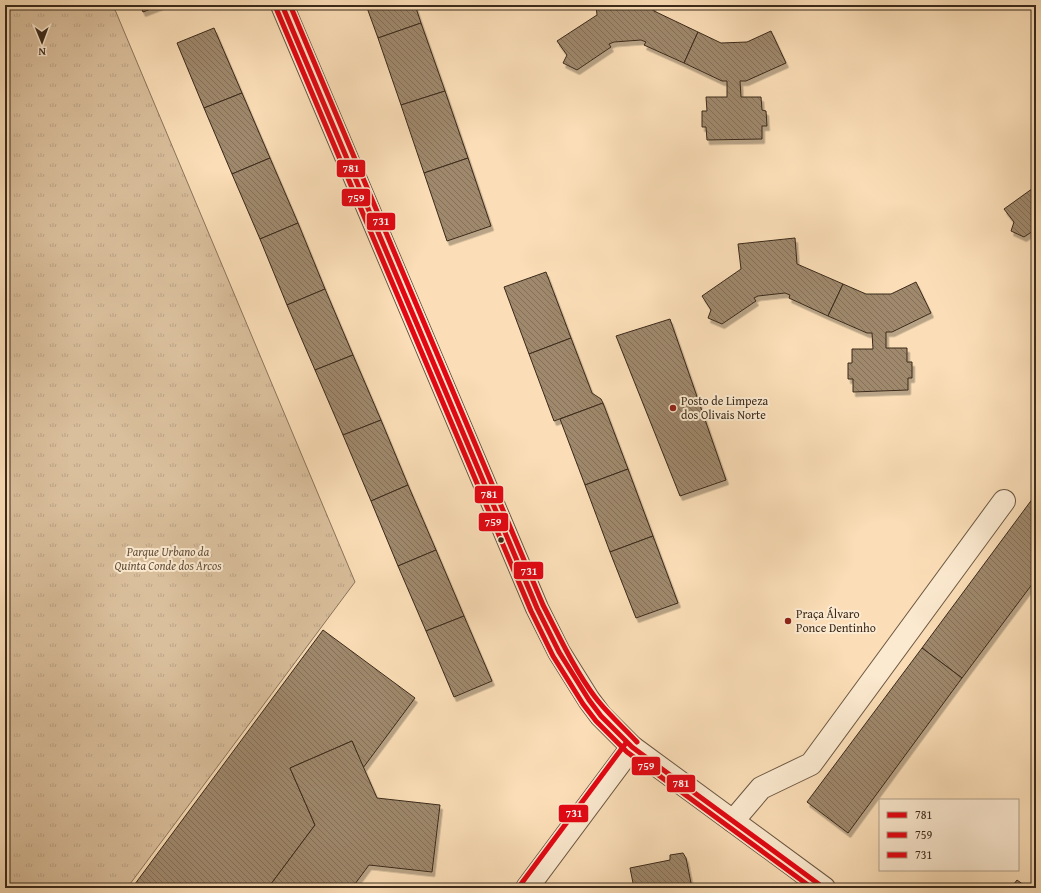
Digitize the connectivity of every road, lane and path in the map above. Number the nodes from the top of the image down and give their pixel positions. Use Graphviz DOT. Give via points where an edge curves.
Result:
graph roads {
  1 [pos="282,5"];
  2 [pos="1004,501"];
  3 [pos="632,747"];
  4 [pos="733,821"];
  5 [pos="527,888"];
  6 [pos="824,888"];
  1 -- 3 [label="street" via="537,608 559,652 589,700"];
  2 -- 4 [label="street" via="811,764 761,788"];
  3 -- 4 [label="street"];
  3 -- 5 [label="street"];
  4 -- 6 [label="street"];
}
